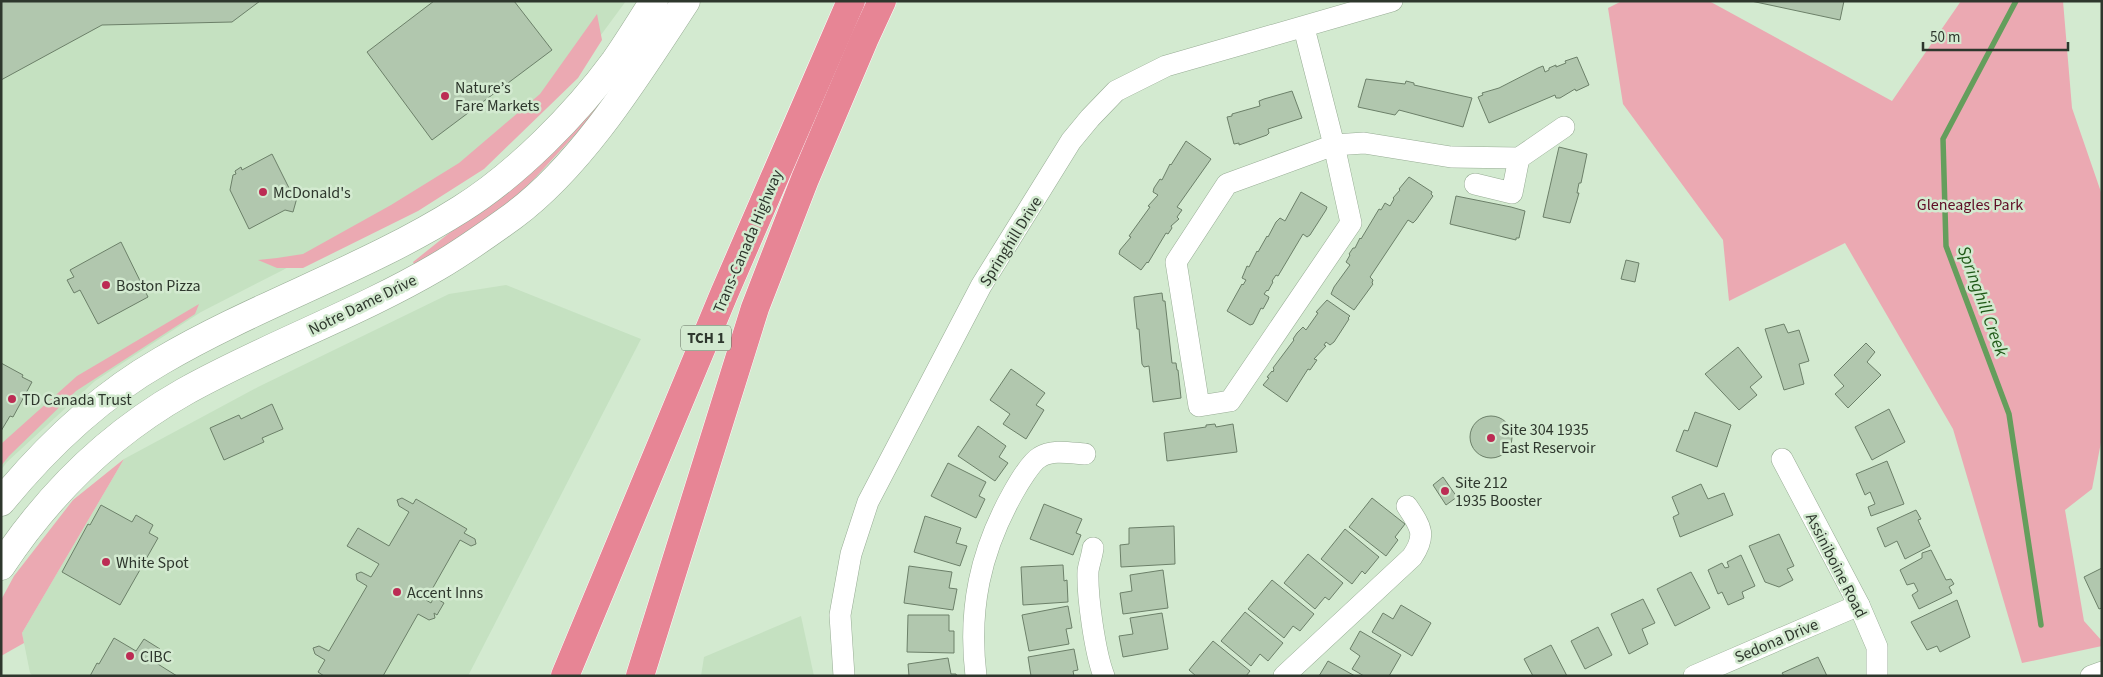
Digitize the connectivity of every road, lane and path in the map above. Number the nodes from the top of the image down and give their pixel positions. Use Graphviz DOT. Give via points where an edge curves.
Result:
graph roads {
  1 [pos="654,1"];
  2 [pos="686,1"];
  3 [pos="851,1"];
  4 [pos="882,1"];
  5 [pos="1392,1"];
  6 [pos="1304,28"];
  7 [pos="1564,127"];
  8 [pos="1334,145"];
  9 [pos="1519,158"];
  10 [pos="1475,184"];
  11 [pos="1085,454"];
  12 [pos="1782,459"];
  13 [pos="1,502"];
  14 [pos="1407,506"];
  15 [pos="1093,548"];
  16 [pos="1,566"];
  17 [pos="1859,605"];
  18 [pos="2102,672"];
  19 [pos="565,676"];
  20 [pos="640,676"];
  21 [pos="844,676"];
  22 [pos="976,676"];
  23 [pos="1104,676"];
  24 [pos="1284,676"];
  25 [pos="1694,676"];
  26 [pos="1877,676"];
  27 [pos="2091,676"];
  1 -- 13 [label="main road" via="614,62 584,98 551,134 490,189 372,258 219,330 160,362 100,402 52,446"];
  2 -- 16 [label="main road, Notre Dame Drive" via="607,117 574,157 515,214 437,267 234,366 183,393 125,431 75,474 19,539"];
  3 -- 19 [label="highway, Trans-Canada Highway / TCH 1"];
  4 -- 20 [label="highway, Trans-Canada Highway / TCH 1" via="805,179 755,308"];
  5 -- 6 [label="street, Springhill Drive"];
  6 -- 8 [label="street"];
  6 -- 21 [label="street, Springhill Drive" via="1166,66 1116,91 1071,141 981,286 868,502 851,554 840,616"];
  7 -- 9 [label="street"];
  8 -- 8 [label="street" via="1352,223 1230,401 1200,406 1176,262 1227,184"];
  8 -- 9 [label="street" via="1364,143 1452,157"];
  9 -- 10 [label="street" via="1512,192"];
  11 -- 22 [label="street" via="1052,452 1039,457 1019,482 1000,518 983,562 975,602 972,644"];
  12 -- 17 [label="street, Assiniboine Road"];
  14 -- 24 [label="street" via="1420,525 1422,536 1412,557"];
  15 -- 23 [label="street" via="1088,571 1092,619"];
  17 -- 25 [label="street, Sedona Drive"];
  17 -- 26 [label="street, Assiniboine Road" via="1877,647"];
  18 -- 27 [label="street"];
}
